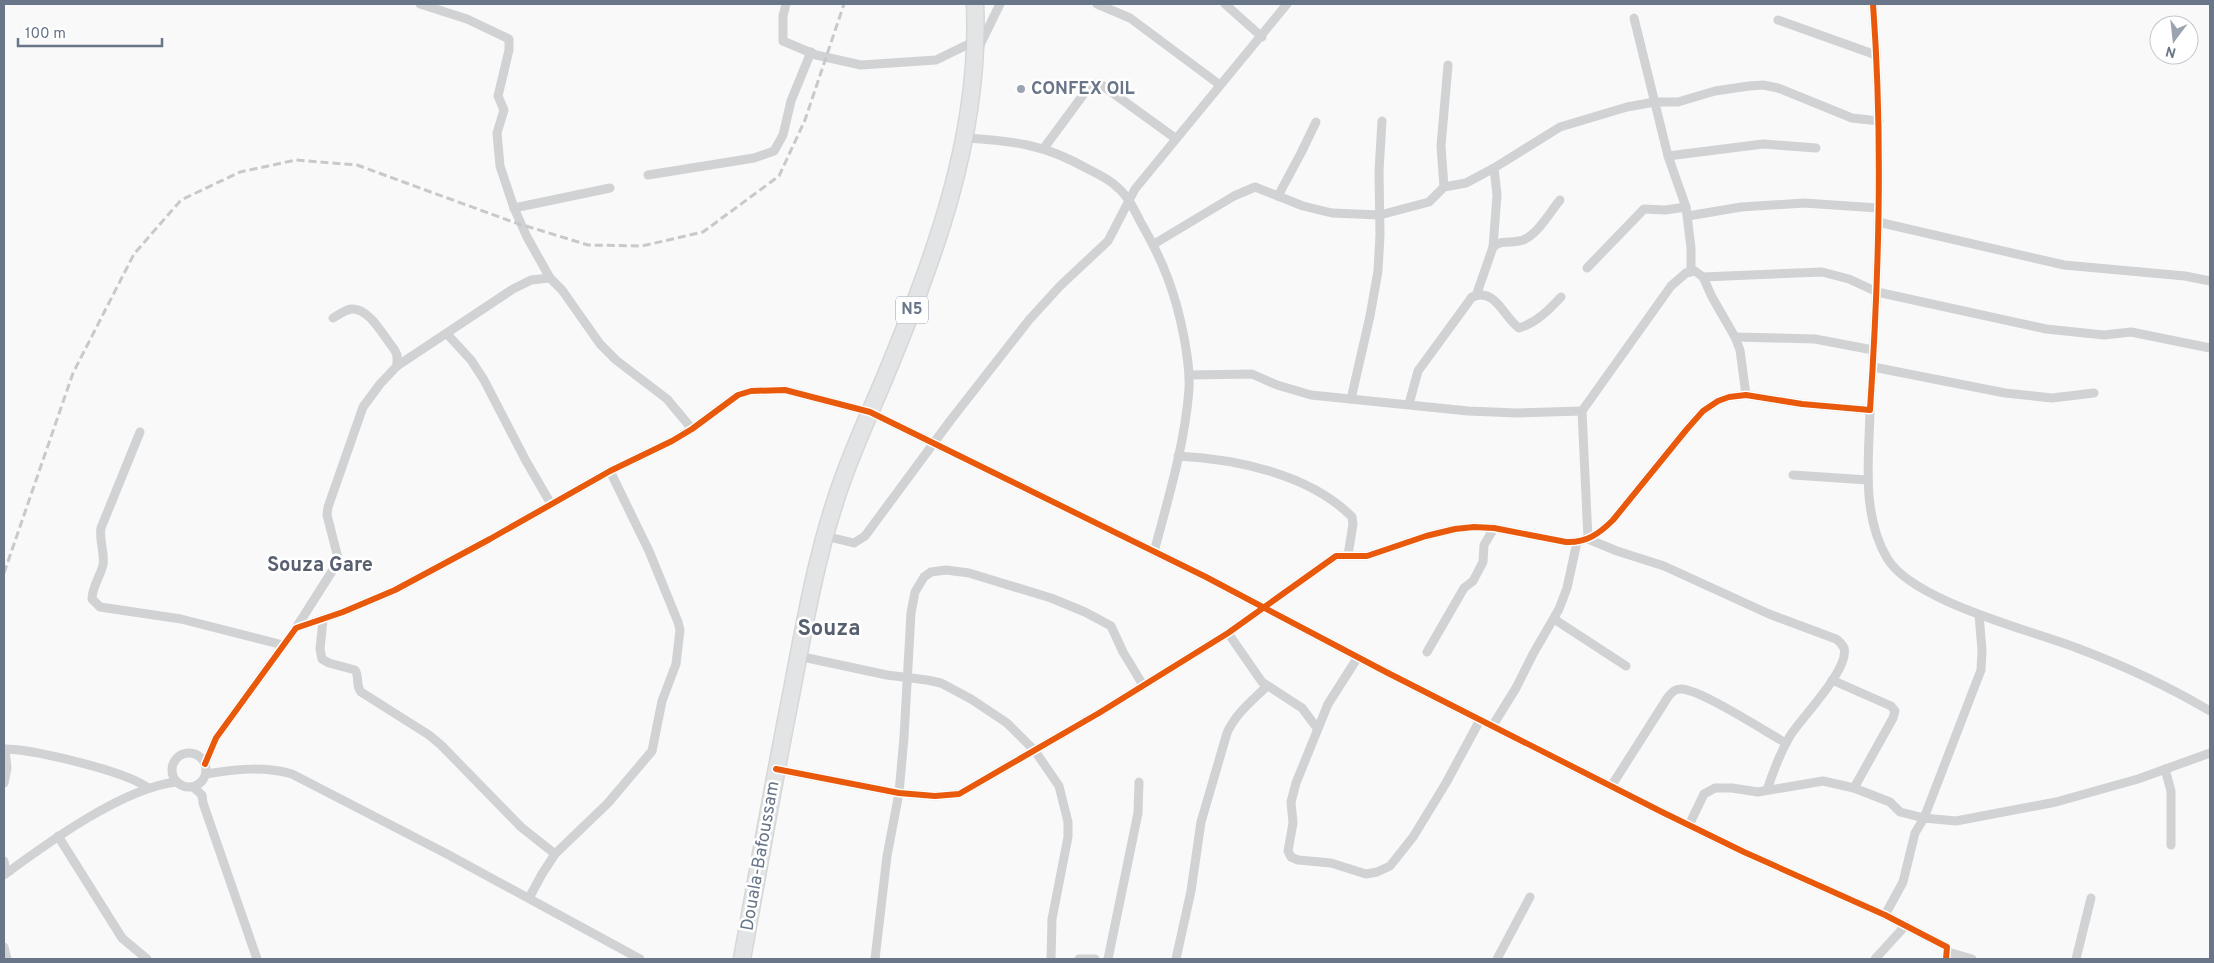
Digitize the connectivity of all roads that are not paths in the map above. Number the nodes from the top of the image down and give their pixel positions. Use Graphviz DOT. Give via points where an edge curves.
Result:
graph roads {
  1 [pos="420,4"];
  2 [pos="786,4"];
  3 [pos="975,4"];
  4 [pos="1000,4"];
  5 [pos="1097,4"];
  6 [pos="1225,4"];
  7 [pos="1287,4"];
  8 [pos="1873,4"];
  9 [pos="1634,18"];
  10 [pos="1778,20"];
  11 [pos="1262,37"];
  12 [pos="974,49"];
  13 [pos="810,52"];
  14 [pos="1876,55"];
  15 [pos="1448,65"];
  16 [pos="1220,85"];
  17 [pos="1655,102"];
  18 [pos="1382,121"];
  19 [pos="1879,121"];
  20 [pos="1316,122"];
  21 [pos="965,138"];
  22 [pos="1175,138"];
  23 [pos="1044,148"];
  24 [pos="1816,148"];
  25 [pos="1668,156"];
  26 [pos="1494,168"];
  27 [pos="648,175"];
  28 [pos="610,188"];
  29 [pos="1444,188"];
  30 [pos="1278,196"];
  31 [pos="1128,199"];
  32 [pos="1560,200"];
  33 [pos="514,208"];
  34 [pos="1878,208"];
  35 [pos="1687,211"];
  36 [pos="1380,215"];
  37 [pos="1878,222"];
  38 [pos="1154,244"];
  39 [pos="1492,246"];
  40 [pos="1587,268"];
  41 [pos="1691,271"];
  42 [pos="1703,277"];
  43 [pos="550,278"];
  44 [pos="2210,281"];
  45 [pos="1877,292"];
  46 [pos="1476,296"];
  47 [pos="1561,297"];
  48 [pos="333,318"];
  49 [pos="447,334"];
  50 [pos="1735,337"];
  51 [pos="2210,348"];
  52 [pos="1873,350"];
  53 [pos="397,366"];
  54 [pos="1873,367"];
  55 [pos="1190,375"];
  56 [pos="2094,393"];
  57 [pos="1746,395"];
  58 [pos="1351,399"];
  59 [pos="1409,404"];
  60 [pos="1870,410"];
  61 [pos="1582,411"];
  62 [pos="870,412"];
  63 [pos="692,429"];
  64 [pos="140,432"];
  65 [pos="934,443"];
  66 [pos="1178,456"];
  67 [pos="610,471"];
  68 [pos="1793,475"];
  69 [pos="1868,480"];
  70 [pos="551,504"];
  71 [pos="1494,528"];
  72 [pos="825,536"];
  73 [pos="1588,539"];
  74 [pos="1577,542"];
  75 [pos="1154,552"];
  76 [pos="1348,555"];
  77 [pos="1262,607"];
  78 [pos="1979,615"];
  79 [pos="1554,619"];
  80 [pos="323,620"];
  81 [pos="296,628"];
  82 [pos="1228,633"];
  83 [pos="283,645"];
  84 [pos="1427,652"];
  85 [pos="798,656"];
  86 [pos="1358,657"];
  87 [pos="1626,666"];
  88 [pos="907,678"];
  89 [pos="1832,680"];
  90 [pos="1144,686"];
  91 [pos="1267,686"];
  92 [pos="2210,711"];
  93 [pos="1480,720"];
  94 [pos="1493,725"];
  95 [pos="1317,728"];
  96 [pos="1786,743"];
  97 [pos="5,749"];
  98 [pos="1035,751"];
  99 [pos="2210,753"];
  100 [pos="205,764"];
  101 [pos="776,769"];
  102 [pos="2165,769"];
  103 [pos="206,774"];
  104 [pos="177,782"];
  105 [pos="1139,782"];
  106 [pos="4,783"];
  107 [pos="1612,785"];
  108 [pos="193,787"];
  109 [pos="148,788"];
  110 [pos="1854,788"];
  111 [pos="1766,790"];
  112 [pos="899,792"];
  113 [pos="1924,818"];
  114 [pos="1688,825"];
  115 [pos="58,836"];
  116 [pos="2171,845"];
  117 [pos="555,854"];
  118 [pos="4,861"];
  119 [pos="7,873"];
  120 [pos="1530,897"];
  121 [pos="529,898"];
  122 [pos="2091,898"];
  123 [pos="1885,915"];
  124 [pos="1906,925"];
  125 [pos="4,947"];
  126 [pos="1947,956"];
  127 [pos="7,959"];
  128 [pos="148,959"];
  129 [pos="257,959"];
  130 [pos="640,959"];
  131 [pos="742,959"];
  132 [pos="876,959"];
  133 [pos="1051,959"];
  134 [pos="1080,959"];
  135 [pos="1095,959"];
  136 [pos="1108,959"];
  137 [pos="1176,959"];
  138 [pos="1497,959"];
  139 [pos="1875,959"];
  140 [pos="1972,959"];
  141 [pos="2076,959"];
  1 -- 33 [label="street" via="467,19 509,38 498,96 504,110 498,125 497,145 500,166"];
  2 -- 13 [label="street" via="783,41"];
  3 -- 12 [label="highway, Douala-Bafoussam / N5"];
  4 -- 12 [label="street"];
  5 -- 16 [label="street" via="1130,18"];
  6 -- 11 [label="street"];
  7 -- 11 [label="street"];
  8 -- 14 [label="street"];
  9 -- 17 [label="street"];
  10 -- 14 [label="street"];
  11 -- 16 [label="street"];
  12 -- 13 [label="street" via="936,60 870,65"];
  12 -- 21 [label="highway, Douala-Bafoussam / N5"];
  13 -- 27 [label="street" via="790,101 783,134 774,151 754,158"];
  14 -- 19 [label="street"];
  15 -- 29 [label="street" via="1441,146"];
  16 -- 22 [label="street"];
  17 -- 19 [label="street" via="1678,102 1716,91 1763,85 1852,118"];
  17 -- 25 [label="street"];
  17 -- 26 [label="street" via="1560,127"];
  18 -- 36 [label="street"];
  19 -- 34 [label="street"];
  20 -- 30 [label="street"];
  21 -- 23 [label="street"];
  21 -- 62 [label="highway, Douala-Bafoussam / N5" via="938,241"];
  22 -- 23 [label="street" via="1099,83 1086,90"];
  22 -- 31 [label="street"];
  23 -- 31 [label="street" via="1103,177"];
  24 -- 25 [label="street" via="1763,144"];
  25 -- 35 [label="street"];
  26 -- 29 [label="street" via="1466,183"];
  26 -- 39 [label="street" via="1497,195"];
  28 -- 33 [label="street"];
  29 -- 36 [label="street" via="1429,202"];
  30 -- 36 [label="street" via="1332,214"];
  30 -- 38 [label="street" via="1251,188"];
  31 -- 38 [label="street"];
  31 -- 65 [label="street" via="1108,241 1029,320"];
  32 -- 39 [label="street" via="1524,240 1499,242"];
  33 -- 43 [label="street"];
  34 -- 35 [label="street" via="1804,203"];
  34 -- 37 [label="street"];
  35 -- 40 [label="street" via="1644,210"];
  35 -- 41 [label="street"];
  36 -- 58 [label="street" via="1375,291"];
  37 -- 44 [label="street" via="2064,265"];
  37 -- 45 [label="street"];
  38 -- 55 [label="street" via="1172,284"];
  39 -- 46 [label="street"];
  41 -- 42 [label="street"];
  41 -- 61 [label="street" via="1661,298"];
  42 -- 45 [label="street" via="1822,272 1849,279"];
  42 -- 50 [label="street"];
  43 -- 49 [label="street" via="531,280 513,289"];
  43 -- 63 [label="street" via="600,344 666,399"];
  45 -- 51 [label="street" via="2046,329 2104,335 2131,332"];
  45 -- 52 [label="street"];
  46 -- 47 [label="street" via="1491,298 1519,328 1528,326 1549,311"];
  46 -- 59 [label="street" via="1468,301 1422,364 1415,377"];
  48 -- 53 [label="street" via="348,309 366,314 394,349"];
  49 -- 53 [label="street"];
  49 -- 70 [label="street" via="484,380"];
  50 -- 52 [label="street" via="1815,339"];
  50 -- 57 [label="street"];
  52 -- 54 [label="street"];
  53 -- 81 [label="street" via="370,396 356,425 328,507 327,515 338,558 336,565"];
  54 -- 56 [label="street" via="2004,393 2052,398"];
  54 -- 60 [label="street"];
  55 -- 58 [label="street" via="1252,374 1295,391"];
  55 -- 66 [label="street"];
  57 -- 60 [label="street"];
  57 -- 73 [label="street" via="1718,401 1703,411 1613,520"];
  58 -- 59 [label="street"];
  59 -- 61 [label="street" via="1491,412"];
  60 -- 69 [label="street"];
  61 -- 73 [label="street"];
  62 -- 63 [label="street" via="785,390 751,391 738,395"];
  62 -- 65 [label="street"];
  62 -- 72 [label="highway, Douala-Bafoussam / N5"];
  63 -- 67 [label="street"];
  64 -- 83 [label="street" via="101,528 104,562 92,596 95,604 190,622"];
  65 -- 72 [label="street" via="862,540 854,543"];
  65 -- 75 [label="street"];
  66 -- 75 [label="street"];
  66 -- 76 [label="street" via="1233,462 1311,488 1352,517"];
  67 -- 70 [label="street"];
  67 -- 117 [label="street" via="649,551 678,622 676,664 662,701 652,751 608,802"];
  68 -- 69 [label="street"];
  69 -- 78 [label="street" via="1874,526 1894,568 1910,582"];
  70 -- 80 [label="street" via="394,590"];
  71 -- 74 [label="street"];
  71 -- 76 [label="street" via="1455,529 1367,556"];
  71 -- 84 [label="street" via="1484,545 1483,562 1473,581 1464,588"];
  72 -- 85 [label="highway, Douala-Bafoussam / N5"];
  73 -- 74 [label="street"];
  73 -- 89 [label="street" via="1664,566 1769,614 1836,639 1844,647 1844,656"];
  74 -- 79 [label="street" via="1567,588"];
  75 -- 77 [label="street"];
  76 -- 77 [label="street" via="1330,559"];
  77 -- 82 [label="street"];
  77 -- 86 [label="street"];
  78 -- 92 [label="street" via="2093,654"];
  78 -- 113 [label="street" via="1981,670"];
  79 -- 87 [label="street"];
  79 -- 94 [label="street"];
  80 -- 81 [label="street"];
  80 -- 117 [label="street" via="322,659 355,670 361,692 429,735 521,828"];
  81 -- 83 [label="street"];
  82 -- 90 [label="street"];
  82 -- 91 [label="street"];
  83 -- 100 [label="street" via="216,738"];
  85 -- 88 [label="street"];
  85 -- 101 [label="highway, Douala-Bafoussam / N5"];
  86 -- 93 [label="street"];
  86 -- 95 [label="street" via="1339,684"];
  88 -- 90 [label="street" via="915,592 924,577 946,570 969,573 1051,598 1109,624"];
  88 -- 98 [label="street" via="935,681 954,690 1007,723"];
  88 -- 112 [label="street"];
  89 -- 96 [label="street"];
  89 -- 110 [label="street" via="1891,706 1895,712"];
  90 -- 98 [label="street"];
  91 -- 95 [label="street" via="1302,708"];
  91 -- 137 [label="street" via="1232,721 1224,742 1202,815 1191,891"];
  93 -- 94 [label="street"];
  93 -- 95 [label="street" via="1413,837 1390,866 1366,874 1331,863 1298,860 1288,851 1293,823 1291,802"];
  94 -- 107 [label="street"];
  96 -- 107 [label="street" via="1702,696 1680,689 1671,692"];
  96 -- 111 [label="street"];
  97 -- 106 [label="street" via="7,768"];
  97 -- 109 [label="street" via="114,773 134,779"];
  98 -- 112 [label="street" via="959,794 934,796"];
  98 -- 133 [label="street" via="1059,786 1068,822 1068,838 1052,919"];
  99 -- 102 [label="street"];
  100 -- 103 [label="street"];
  100 -- 104 [label="street" via="192,752 180,754 171,770"];
  101 -- 112 [label="street"];
  101 -- 131 [label="highway, Douala-Bafoussam / N5"];
  102 -- 113 [label="street" via="2056,802 1956,821"];
  102 -- 116 [label="street" via="2171,791"];
  103 -- 108 [label="street"];
  103 -- 121 [label="street" via="233,770 277,770 292,774"];
  104 -- 108 [label="street"];
  104 -- 109 [label="street"];
  105 -- 136 [label="street" via="1138,813"];
  107 -- 114 [label="street"];
  108 -- 129 [label="street" via="202,795"];
  109 -- 115 [label="street"];
  110 -- 111 [label="street" via="1823,781"];
  110 -- 113 [label="street" via="1890,802 1900,812"];
  111 -- 114 [label="street" via="1758,792 1723,787 1710,790 1699,802"];
  112 -- 132 [label="street" via="887,856"];
  113 -- 123 [label="street" via="1915,833 1903,882"];
  114 -- 123 [label="street"];
  115 -- 119 [label="street"];
  115 -- 128 [label="street" via="122,938"];
  117 -- 121 [label="street"];
  118 -- 119 [label="street"];
  120 -- 138 [label="street"];
  121 -- 130 [label="street"];
  122 -- 141 [label="street"];
  123 -- 124 [label="street"];
  124 -- 126 [label="street" via="1947,948"];
  124 -- 139 [label="street"];
  125 -- 127 [label="street"];
  126 -- 140 [label="street"];
  134 -- 135 [label="street"];
}
